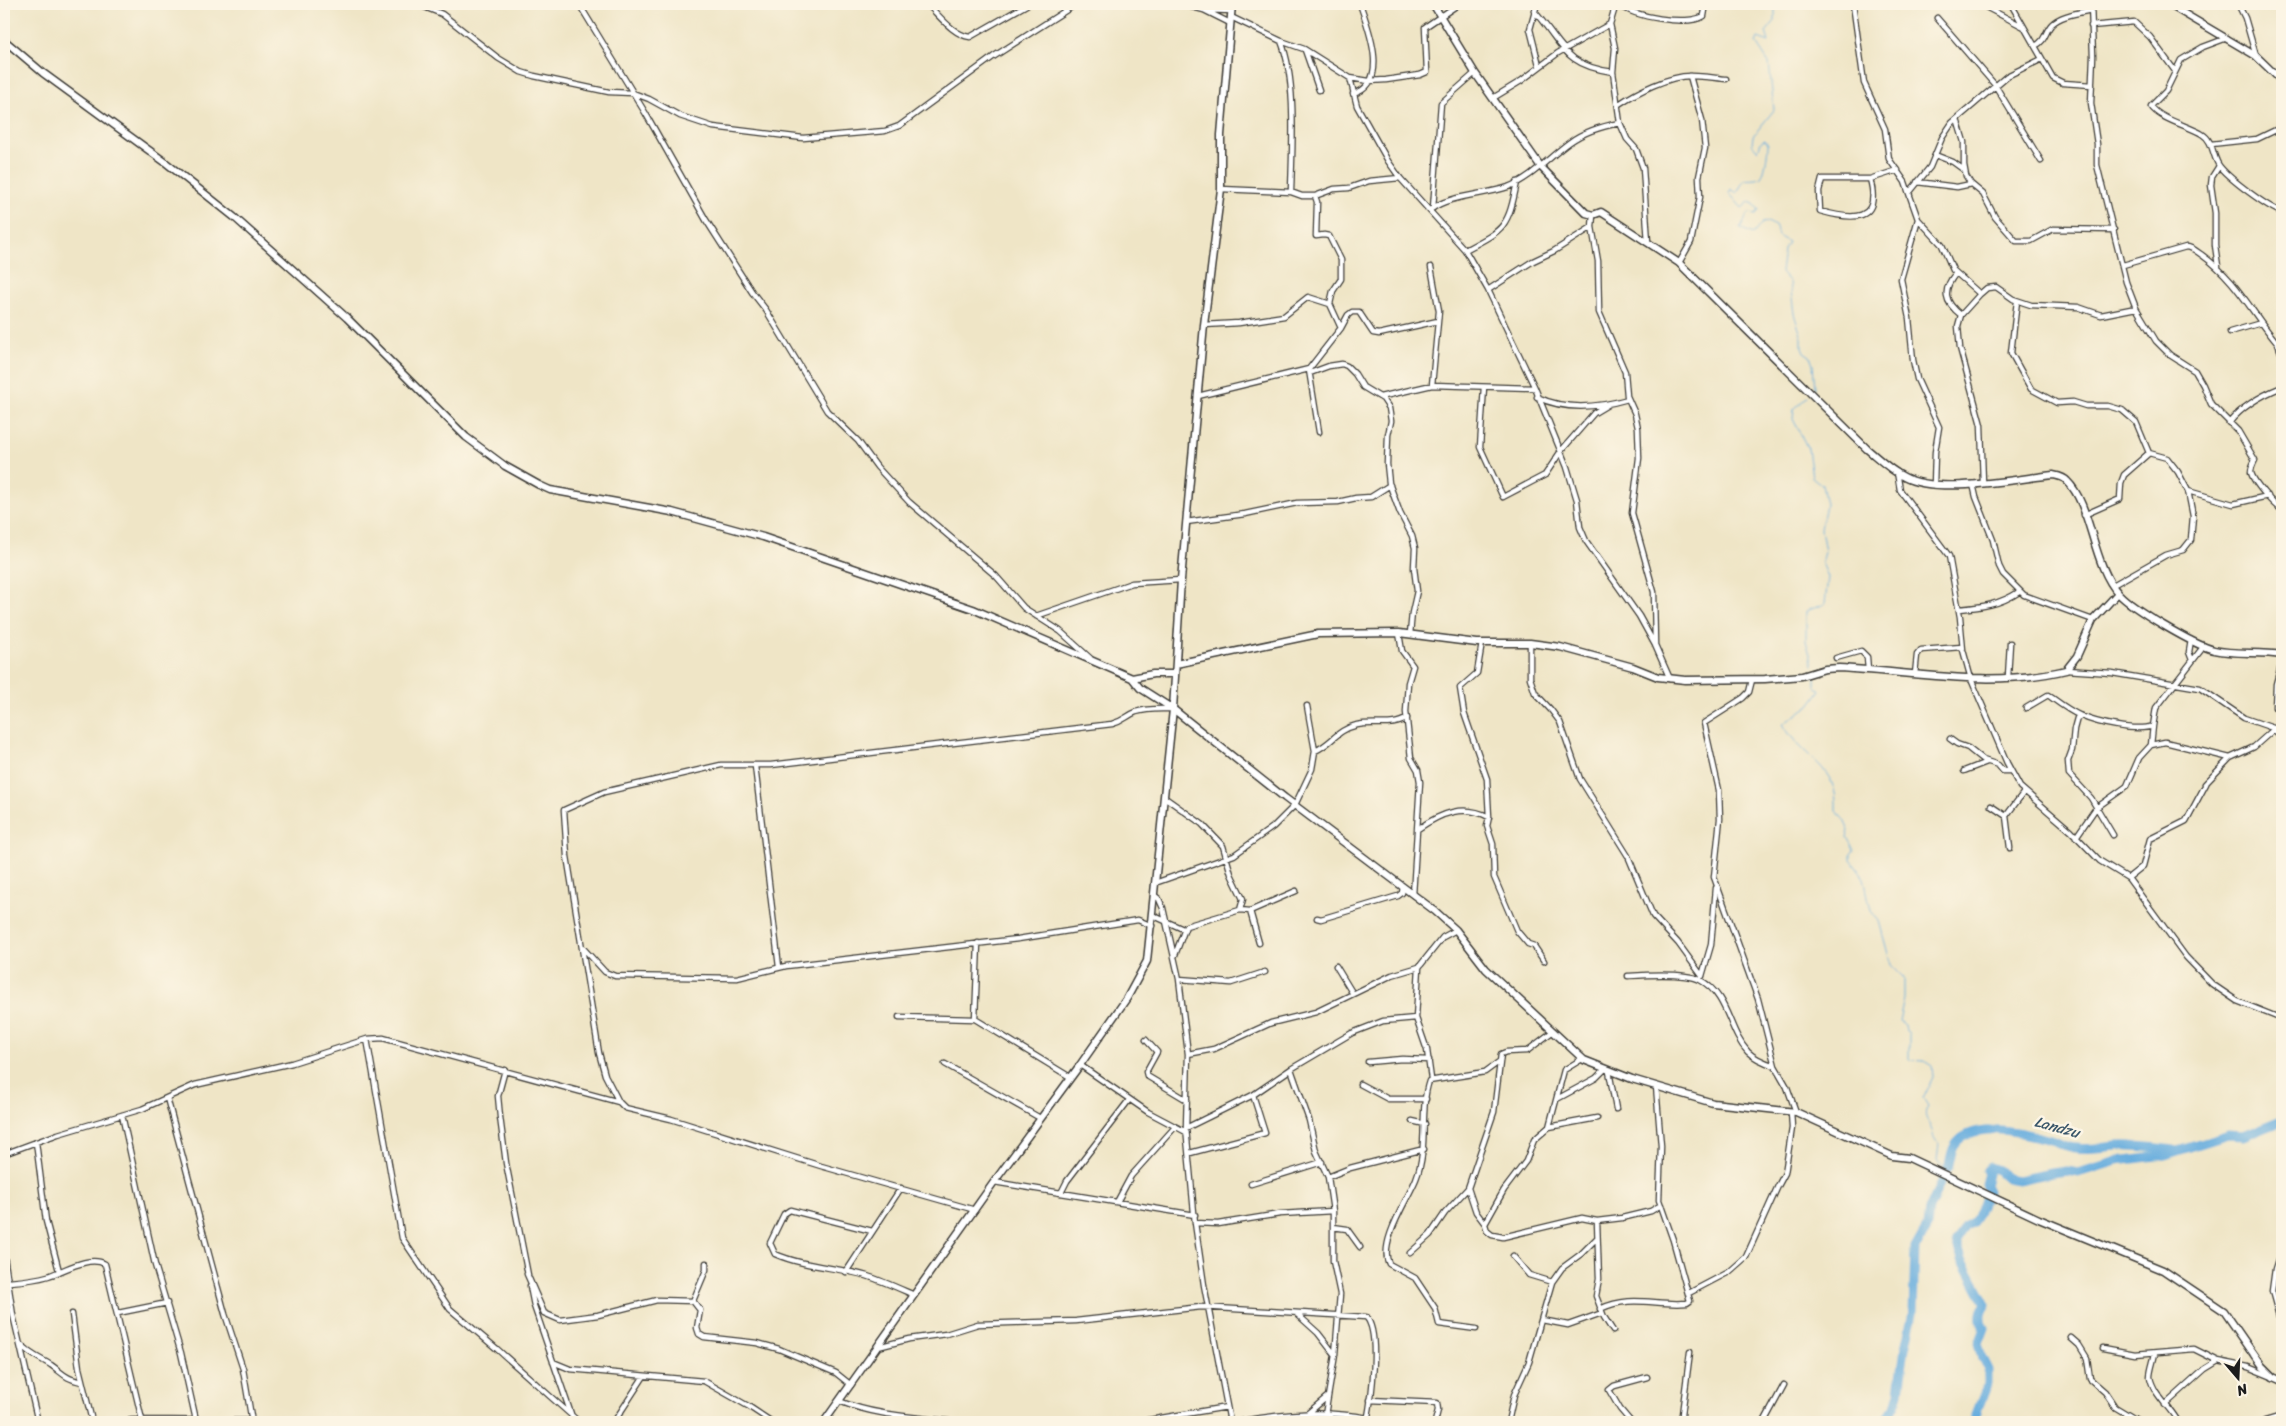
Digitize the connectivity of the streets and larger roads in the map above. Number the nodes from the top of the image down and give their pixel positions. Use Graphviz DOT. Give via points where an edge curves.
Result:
graph roads {
  1 [pos="417,4"];
  2 [pos="579,4"];
  3 [pos="927,4"];
  4 [pos="1028,4"];
  5 [pos="1076,4"];
  6 [pos="1181,4"];
  7 [pos="1232,4"];
  8 [pos="1360,4"];
  9 [pos="1433,4"];
  10 [pos="1459,4"];
  11 [pos="1537,4"];
  12 [pos="1617,4"];
  13 [pos="1706,4"];
  14 [pos="1853,4"];
  15 [pos="1980,4"];
  16 [pos="2011,4"];
  17 [pos="2091,4"];
  18 [pos="2168,4"];
  19 [pos="2238,4"];
  20 [pos="1204,10"];
  21 [pos="2091,10"];
  22 [pos="1534,11"];
  23 [pos="1440,16"];
  24 [pos="1231,17"];
  25 [pos="1937,18"];
  26 [pos="1610,24"];
  27 [pos="2024,26"];
  28 [pos="2091,26"];
  29 [pos="2228,38"];
  30 [pos="4,40"];
  31 [pos="1281,41"];
  32 [pos="2036,46"];
  33 [pos="1304,49"];
  34 [pos="1564,50"];
  35 [pos="2256,56"];
  36 [pos="2042,59"];
  37 [pos="1539,65"];
  38 [pos="2175,71"];
  39 [pos="1613,72"];
  40 [pos="1475,73"];
  41 [pos="1690,76"];
  42 [pos="1350,78"];
  43 [pos="1726,79"];
  44 [pos="1369,81"];
  45 [pos="2282,81"];
  46 [pos="1995,85"];
  47 [pos="2092,85"];
  48 [pos="1319,90"];
  49 [pos="633,93"];
  50 [pos="1353,94"];
  51 [pos="1493,98"];
  52 [pos="1618,104"];
  53 [pos="1957,119"];
  54 [pos="1620,123"];
  55 [pos="2282,127"];
  56 [pos="2211,144"];
  57 [pos="1935,155"];
  58 [pos="2041,161"];
  59 [pos="2219,166"];
  60 [pos="1541,167"];
  61 [pos="1898,170"];
  62 [pos="1964,170"];
  63 [pos="1400,178"];
  64 [pos="1870,179"];
  65 [pos="1517,182"];
  66 [pos="1917,182"];
  67 [pos="1971,184"];
  68 [pos="1221,189"];
  69 [pos="1291,192"];
  70 [pos="1909,193"];
  71 [pos="1315,196"];
  72 [pos="1432,209"];
  73 [pos="2282,212"];
  74 [pos="1593,215"];
  75 [pos="1918,219"];
  76 [pos="1592,228"];
  77 [pos="2114,230"];
  78 [pos="1648,242"];
  79 [pos="1465,250"];
  80 [pos="1679,264"];
  81 [pos="2123,265"];
  82 [pos="2218,266"];
  83 [pos="1431,267"];
  84 [pos="1956,273"];
  85 [pos="1488,290"];
  86 [pos="1980,294"];
  87 [pos="2017,301"];
  88 [pos="1330,304"];
  89 [pos="2136,308"];
  90 [pos="1961,315"];
  91 [pos="1438,321"];
  92 [pos="2261,323"];
  93 [pos="1204,325"];
  94 [pos="1341,328"];
  95 [pos="2230,332"];
  96 [pos="2282,352"];
  97 [pos="1309,371"];
  98 [pos="1432,385"];
  99 [pos="1484,387"];
  100 [pos="2282,387"];
  101 [pos="1535,388"];
  102 [pos="1198,396"];
  103 [pos="1378,397"];
  104 [pos="1537,397"];
  105 [pos="1628,399"];
  106 [pos="1609,404"];
  107 [pos="2229,423"];
  108 [pos="1319,432"];
  109 [pos="1561,452"];
  110 [pos="2149,453"];
  111 [pos="1897,472"];
  112 [pos="1973,483"];
  113 [pos="1983,483"];
  114 [pos="1390,485"];
  115 [pos="1934,485"];
  116 [pos="2188,491"];
  117 [pos="2268,496"];
  118 [pos="2282,509"];
  119 [pos="2084,515"];
  120 [pos="1186,522"];
  121 [pos="1181,580"];
  122 [pos="2113,585"];
  123 [pos="2019,592"];
  124 [pos="2118,594"];
  125 [pos="1958,609"];
  126 [pos="1036,616"];
  127 [pos="2093,620"];
  128 [pos="1399,633"];
  129 [pos="1410,634"];
  130 [pos="2191,640"];
  131 [pos="2010,643"];
  132 [pos="1482,644"];
  133 [pos="1530,644"];
  134 [pos="1655,645"];
  135 [pos="2204,646"];
  136 [pos="1962,647"];
  137 [pos="2282,655"];
  138 [pos="1090,658"];
  139 [pos="1836,658"];
  140 [pos="2192,660"];
  141 [pos="2282,662"];
  142 [pos="1176,664"];
  143 [pos="1868,670"];
  144 [pos="2066,670"];
  145 [pos="1174,674"];
  146 [pos="1915,674"];
  147 [pos="2008,677"];
  148 [pos="1132,678"];
  149 [pos="1670,679"];
  150 [pos="1971,679"];
  151 [pos="1752,680"];
  152 [pos="2174,683"];
  153 [pos="1308,706"];
  154 [pos="2275,707"];
  155 [pos="2026,708"];
  156 [pos="1173,709"];
  157 [pos="2081,716"];
  158 [pos="1407,718"];
  159 [pos="2282,722"];
  160 [pos="2152,726"];
  161 [pos="2273,728"];
  162 [pos="2282,738"];
  163 [pos="1950,739"];
  164 [pos="2151,745"];
  165 [pos="1315,751"];
  166 [pos="2230,758"];
  167 [pos="1987,762"];
  168 [pos="755,766"];
  169 [pos="1964,771"];
  170 [pos="2010,771"];
  171 [pos="2024,792"];
  172 [pos="1164,798"];
  173 [pos="1295,805"];
  174 [pos="1991,806"];
  175 [pos="2096,808"];
  176 [pos="2006,816"];
  177 [pos="1489,817"];
  178 [pos="1418,829"];
  179 [pos="2114,834"];
  180 [pos="2076,837"];
  181 [pos="2010,848"];
  182 [pos="1226,858"];
  183 [pos="2128,878"];
  184 [pos="1155,883"];
  185 [pos="1403,887"];
  186 [pos="1716,887"];
  187 [pos="1296,890"];
  188 [pos="1154,895"];
  189 [pos="1414,895"];
  190 [pos="1240,910"];
  191 [pos="1250,911"];
  192 [pos="1152,915"];
  193 [pos="1317,918"];
  194 [pos="1167,921"];
  195 [pos="1152,926"];
  196 [pos="1183,929"];
  197 [pos="1456,930"];
  198 [pos="978,943"];
  199 [pos="1258,943"];
  200 [pos="583,947"];
  201 [pos="1175,956"];
  202 [pos="1544,961"];
  203 [pos="1336,966"];
  204 [pos="779,967"];
  205 [pos="1420,967"];
  206 [pos="1265,972"];
  207 [pos="1628,976"];
  208 [pos="1701,978"];
  209 [pos="1179,980"];
  210 [pos="1353,994"];
  211 [pos="899,1017"];
  212 [pos="1416,1018"];
  213 [pos="975,1019"];
  214 [pos="2282,1019"];
  215 [pos="1552,1032"];
  216 [pos="367,1039"];
  217 [pos="1146,1040"];
  218 [pos="1188,1054"];
  219 [pos="1582,1059"];
  220 [pos="1430,1060"];
  221 [pos="1500,1061"];
  222 [pos="1368,1062"];
  223 [pos="945,1064"];
  224 [pos="1080,1065"];
  225 [pos="1775,1066"];
  226 [pos="1291,1069"];
  227 [pos="505,1070"];
  228 [pos="1607,1070"];
  229 [pos="1070,1077"];
  230 [pos="1431,1080"];
  231 [pos="1360,1084"];
  232 [pos="1656,1086"];
  233 [pos="1253,1095"];
  234 [pos="167,1098"];
  235 [pos="1426,1098"];
  236 [pos="1557,1099"];
  237 [pos="1129,1100"];
  238 [pos="1187,1100"];
  239 [pos="618,1102"];
  240 [pos="1616,1109"];
  241 [pos="1793,1112"];
  242 [pos="122,1115"];
  243 [pos="1040,1118"];
  244 [pos="1597,1118"];
  245 [pos="1412,1121"];
  246 [pos="1425,1124"];
  247 [pos="1549,1126"];
  248 [pos="1175,1127"];
  249 [pos="1186,1130"];
  250 [pos="36,1142"];
  251 [pos="1424,1149"];
  252 [pos="1190,1153"];
  253 [pos="4,1154"];
  254 [pos="1322,1162"];
  255 [pos="1328,1177"];
  256 [pos="994,1182"];
  257 [pos="1251,1184"];
  258 [pos="901,1188"];
  259 [pos="1468,1188"];
  260 [pos="1062,1193"];
  261 [pos="1117,1202"];
  262 [pos="1661,1205"];
  263 [pos="975,1210"];
  264 [pos="1332,1211"];
  265 [pos="1195,1216"];
  266 [pos="1597,1221"];
  267 [pos="1195,1223"];
  268 [pos="1485,1224"];
  269 [pos="1333,1227"];
  270 [pos="872,1231"];
  271 [pos="1597,1238"];
  272 [pos="1360,1246"];
  273 [pos="2282,1247"];
  274 [pos="1410,1253"];
  275 [pos="4,1256"];
  276 [pos="1514,1256"];
  277 [pos="706,1263"];
  278 [pos="59,1271"];
  279 [pos="846,1272"];
  280 [pos="527,1274"];
  281 [pos="8,1282"];
  282 [pos="1552,1282"];
  283 [pos="1688,1293"];
  284 [pos="914,1295"];
  285 [pos="693,1301"];
  286 [pos="167,1303"];
  287 [pos="1208,1307"];
  288 [pos="1601,1311"];
  289 [pos="118,1312"];
  290 [pos="72,1314"];
  291 [pos="1297,1314"];
  292 [pos="1338,1316"];
  293 [pos="1542,1320"];
  294 [pos="2282,1327"];
  295 [pos="1476,1329"];
  296 [pos="1613,1331"];
  297 [pos="2070,1338"];
  298 [pos="20,1344"];
  299 [pos="878,1347"];
  300 [pos="2103,1348"];
  301 [pos="1690,1352"];
  302 [pos="2155,1353"];
  303 [pos="1335,1355"];
  304 [pos="553,1362"];
  305 [pos="2218,1362"];
  306 [pos="644,1376"];
  307 [pos="1647,1377"];
  308 [pos="2279,1379"];
  309 [pos="82,1382"];
  310 [pos="851,1385"];
  311 [pos="1784,1386"];
  312 [pos="1327,1397"];
  313 [pos="1370,1400"];
  314 [pos="839,1401"];
  315 [pos="2165,1405"];
  316 [pos="1227,1407"];
  317 [pos="1325,1414"];
  318 [pos="1306,1415"];
  319 [pos="572,1416"];
  320 [pos="2282,1417"];
  321 [pos="142,1420"];
  322 [pos="196,1420"];
  323 [pos="1367,1420"];
  324 [pos="92,1421"];
  325 [pos="252,1421"];
  326 [pos="38,1422"];
  327 [pos="76,1422"];
  328 [pos="579,1422"];
  329 [pos="614,1422"];
  330 [pos="772,1422"];
  331 [pos="824,1422"];
  332 [pos="955,1422"];
  333 [pos="1137,1422"];
  334 [pos="1230,1422"];
  335 [pos="1237,1422"];
  336 [pos="1436,1422"];
  337 [pos="1508,1422"];
  338 [pos="1631,1422"];
  339 [pos="1681,1422"];
  340 [pos="1764,1422"];
  341 [pos="2140,1422"];
  342 [pos="2178,1422"];
  343 [pos="2265,1422"];
  1 -- 49 [label="street" via="442,14 521,72 602,90"];
  2 -- 49 [label="street"];
  3 -- 4 [label="street" via="955,32 970,37"];
  5 -- 49 [label="street" via="951,86 905,123 885,131 803,138 741,131 697,122"];
  6 -- 20 [label="street"];
  7 -- 24 [label="street"];
  8 -- 44 [label="street" via="1375,50"];
  9 -- 23 [label="street"];
  10 -- 23 [label="street"];
  11 -- 22 [label="street"];
  12 -- 13 [label="street" via="1632,13 1676,20 1699,19 1704,16"];
  12 -- 26 [label="street"];
  14 -- 61 [label="street" via="1864,83 1886,129 1889,159"];
  15 -- 27 [label="street"];
  16 -- 27 [label="street"];
  17 -- 21 [label="street"];
  18 -- 29 [label="street"];
  19 -- 35 [label="street"];
  20 -- 24 [label="street"];
  20 -- 24 [label="street"];
  21 -- 28 [label="street"];
  21 -- 32 [label="street" via="2056,21"];
  22 -- 34 [label="street"];
  22 -- 37 [label="street" via="1530,29"];
  23 -- 40 [label="street"];
  23 -- 44 [label="street" via="1425,28 1427,72"];
  24 -- 31 [label="street"];
  24 -- 68 [label="street" via="1221,135"];
  25 -- 46 [label="street"];
  26 -- 34 [label="street"];
  26 -- 39 [label="street" via="1615,48"];
  27 -- 32 [label="street"];
  28 -- 38 [label="street" via="2134,22 2150,36"];
  28 -- 47 [label="street"];
  29 -- 35 [label="street"];
  29 -- 38 [label="street" via="2192,52"];
  30 -- 138 [label="street" via="234,217 347,318 466,437 539,485 550,490 672,512 763,538 922,590"];
  31 -- 33 [label="street"];
  31 -- 69 [label="street" via="1290,81"];
  32 -- 36 [label="street"];
  33 -- 42 [label="street"];
  33 -- 48 [label="street"];
  34 -- 37 [label="street"];
  34 -- 39 [label="street" via="1588,68"];
  35 -- 45 [label="street"];
  36 -- 46 [label="street" via="2018,69"];
  36 -- 47 [label="street" via="2058,82"];
  37 -- 51 [label="street"];
  38 -- 56 [label="street" via="2166,91 2153,103 2152,109 2201,133"];
  39 -- 52 [label="street"];
  40 -- 51 [label="street"];
  40 -- 72 [label="street" via="1441,103"];
  41 -- 43 [label="street"];
  41 -- 52 [label="street" via="1665,81"];
  41 -- 80 [label="street" via="1702,120 1705,148 1691,242"];
  42 -- 44 [label="street"];
  42 -- 50 [label="street"];
  44 -- 50 [label="street" via="1364,89"];
  46 -- 53 [label="street"];
  46 -- 58 [label="street"];
  47 -- 77 [label="street" via="2097,165"];
  49 -- 126 [label="street" via="706,220 766,310 827,411 858,441 910,502 996,576 1024,608"];
  50 -- 63 [label="street" via="1356,106"];
  51 -- 60 [label="street"];
  52 -- 54 [label="street"];
  53 -- 57 [label="street" via="1947,130"];
  53 -- 62 [label="street" via="1964,142"];
  54 -- 60 [label="street" via="1583,134"];
  54 -- 78 [label="street" via="1643,168"];
  55 -- 56 [label="street" via="2257,139"];
  56 -- 59 [label="street"];
  57 -- 62 [label="street"];
  57 -- 66 [label="street" via="1927,172"];
  59 -- 73 [label="street" via="2268,206"];
  59 -- 82 [label="street" via="2211,185"];
  60 -- 65 [label="street"];
  60 -- 74 [label="street" via="1586,213"];
  61 -- 64 [label="street"];
  61 -- 70 [label="street"];
  62 -- 67 [label="street"];
  63 -- 71 [label="street" via="1334,189"];
  63 -- 72 [label="street"];
  64 -- 64 [label="street" via="1822,179 1820,211 1853,218 1863,216 1873,205"];
  65 -- 72 [label="street"];
  65 -- 79 [label="street" via="1504,226"];
  66 -- 67 [label="street" via="1957,187"];
  66 -- 70 [label="street"];
  67 -- 77 [label="street" via="1983,194 1992,213 2010,236 2021,242 2031,241 2053,229"];
  68 -- 69 [label="street"];
  68 -- 93 [label="street"];
  69 -- 71 [label="street"];
  70 -- 75 [label="street"];
  71 -- 88 [label="street" via="1316,236 1329,236 1341,260 1341,278"];
  72 -- 79 [label="street"];
  74 -- 76 [label="street"];
  74 -- 78 [label="street" via="1601,212"];
  75 -- 84 [label="street" via="1942,245"];
  75 -- 115 [label="street" via="1901,279 1910,318 1917,379 1939,426"];
  76 -- 85 [label="street"];
  76 -- 105 [label="street" via="1598,261 1599,312 1625,372"];
  77 -- 81 [label="street"];
  78 -- 80 [label="street"];
  79 -- 85 [label="street"];
  80 -- 111 [label="street" via="1867,449"];
  81 -- 82 [label="street" via="2190,247"];
  81 -- 89 [label="street"];
  82 -- 92 [label="street" via="2245,297"];
  83 -- 91 [label="street" via="1438,294"];
  84 -- 86 [label="street"];
  84 -- 90 [label="street" via="1946,291 1950,306"];
  85 -- 101 [label="street"];
  86 -- 87 [label="street" via="1987,288 1996,287"];
  86 -- 90 [label="street"];
  87 -- 89 [label="street" via="2031,305 2078,307 2101,315"];
  87 -- 110 [label="street" via="2011,353 2031,388 2057,403 2073,402 2122,410 2136,422"];
  88 -- 93 [label="street" via="1308,297 1284,316"];
  88 -- 94 [label="street"];
  89 -- 107 [label="street" via="2160,346 2195,371 2211,404"];
  90 -- 113 [label="street" via="1958,338 1981,425"];
  91 -- 94 [label="street" via="1379,334 1373,333 1359,312 1352,312"];
  91 -- 98 [label="street"];
  92 -- 95 [label="street"];
  92 -- 96 [label="street"];
  93 -- 102 [label="street"];
  94 -- 97 [label="street"];
  97 -- 102 [label="street"];
  97 -- 103 [label="street" via="1342,364 1352,370 1363,387"];
  97 -- 108 [label="street"];
  98 -- 99 [label="street"];
  98 -- 103 [label="street"];
  99 -- 101 [label="street"];
  99 -- 109 [label="street" via="1480,447 1503,497 1544,475"];
  100 -- 107 [label="street" via="2245,407"];
  101 -- 104 [label="street"];
  102 -- 120 [label="street"];
  103 -- 114 [label="street" via="1386,403 1391,414 1387,464"];
  104 -- 106 [label="street" via="1570,407"];
  104 -- 109 [label="street"];
  105 -- 106 [label="street"];
  105 -- 134 [label="street" via="1638,428 1639,458 1632,513 1654,592"];
  106 -- 109 [label="street" via="1594,413"];
  107 -- 117 [label="street" via="2253,455 2251,475"];
  109 -- 134 [label="street" via="1575,489 1580,527 1586,541 1639,616"];
  110 -- 116 [label="street" via="2167,458"];
  110 -- 119 [label="street" via="2124,475 2120,499"];
  111 -- 115 [label="street" via="1909,479"];
  111 -- 125 [label="street" via="1900,490 1949,556"];
  112 -- 113 [label="street"];
  112 -- 115 [label="street"];
  112 -- 123 [label="street" via="1999,566"];
  113 -- 119 [label="street" via="2053,475 2061,477 2067,480 2076,494"];
  114 -- 120 [label="street" via="1371,497 1297,503"];
  114 -- 129 [label="street" via="1415,548 1417,591"];
  116 -- 117 [label="street" via="2233,504"];
  116 -- 122 [label="street" via="2192,516 2189,545"];
  117 -- 118 [label="street" via="2279,510"];
  119 -- 122 [label="street"];
  120 -- 121 [label="street"];
  121 -- 126 [label="street" via="1132,583"];
  121 -- 142 [label="street"];
  122 -- 124 [label="street"];
  123 -- 125 [label="street" via="1992,606"];
  123 -- 127 [label="street" via="2038,602"];
  124 -- 127 [label="street"];
  124 -- 130 [label="street"];
  125 -- 136 [label="street"];
  126 -- 138 [label="street"];
  127 -- 144 [label="street" via="2077,656"];
  128 -- 129 [label="street"];
  128 -- 142 [label="street" via="1318,634"];
  128 -- 158 [label="street" via="1402,650 1413,666 1408,683"];
  129 -- 132 [label="street"];
  130 -- 135 [label="street"];
  130 -- 140 [label="street" via="2189,652"];
  131 -- 147 [label="street"];
  132 -- 133 [label="street"];
  132 -- 177 [label="street" via="1477,673 1460,688 1464,713 1487,779"];
  133 -- 149 [label="street" via="1575,651"];
  133 -- 208 [label="street" via="1530,678 1535,693 1560,722 1580,779 1628,856 1653,916 1693,960"];
  134 -- 149 [label="street"];
  135 -- 137 [label="street" via="2214,650"];
  135 -- 140 [label="street"];
  136 -- 146 [label="street" via="1921,650 1917,655"];
  136 -- 150 [label="street"];
  138 -- 148 [label="street"];
  139 -- 143 [label="street" via="1861,651 1866,657"];
  140 -- 152 [label="street"];
  141 -- 154 [label="street" via="2276,684"];
  142 -- 145 [label="street"];
  143 -- 146 [label="street"];
  143 -- 151 [label="street" via="1826,669 1802,676"];
  144 -- 147 [label="street"];
  144 -- 152 [label="street" via="2112,673"];
  145 -- 148 [label="street"];
  145 -- 156 [label="street"];
  146 -- 150 [label="street"];
  147 -- 150 [label="street"];
  148 -- 156 [label="street" via="1140,688"];
  149 -- 151 [label="street"];
  150 -- 170 [label="street"];
  151 -- 186 [label="street" via="1749,692 1743,698 1704,723 1719,790"];
  152 -- 160 [label="street" via="2156,708"];
  152 -- 161 [label="street" via="2200,688 2244,718"];
  153 -- 165 [label="street"];
  155 -- 157 [label="street" via="2048,695"];
  156 -- 168 [label="street" via="1146,709 1112,724"];
  156 -- 172 [label="street"];
  156 -- 173 [label="street"];
  157 -- 160 [label="street" via="2140,729"];
  157 -- 175 [label="street" via="2075,722 2067,767 2072,780 2091,798"];
  158 -- 165 [label="street" via="1399,723 1373,722 1346,728"];
  158 -- 178 [label="street" via="1411,758 1420,782"];
  159 -- 161 [label="street"];
  160 -- 164 [label="street"];
  161 -- 162 [label="street"];
  161 -- 166 [label="street" via="2254,747"];
  163 -- 167 [label="street"];
  164 -- 166 [label="street" via="2165,742"];
  164 -- 175 [label="street" via="2140,758 2127,786"];
  165 -- 173 [label="street" via="1312,769"];
  166 -- 183 [label="street" via="2204,785 2186,821 2150,839 2143,866"];
  167 -- 169 [label="street"];
  167 -- 170 [label="street" via="1998,765 2003,771"];
  168 -- 200 [label="street" via="721,765 604,792 564,810 567,856"];
  168 -- 204 [label="street"];
  170 -- 171 [label="street"];
  171 -- 176 [label="street"];
  171 -- 180 [label="street"];
  172 -- 182 [label="street" via="1212,834 1223,846"];
  172 -- 184 [label="street"];
  173 -- 182 [label="street" via="1273,827"];
  173 -- 185 [label="street"];
  174 -- 176 [label="street"];
  175 -- 179 [label="street"];
  175 -- 180 [label="street"];
  176 -- 181 [label="street"];
  177 -- 178 [label="street" via="1470,811 1452,811"];
  177 -- 202 [label="street" via="1494,877 1517,931 1534,946"];
  178 -- 189 [label="street"];
  180 -- 183 [label="street" via="2100,860"];
  182 -- 184 [label="street"];
  182 -- 190 [label="street" via="1243,899"];
  183 -- 214 [label="street" via="2206,980 2237,1000"];
  184 -- 188 [label="street"];
  185 -- 189 [label="street"];
  185 -- 193 [label="street" via="1398,896"];
  186 -- 208 [label="street" via="1711,945"];
  186 -- 225 [label="street" via="1758,999"];
  187 -- 191 [label="street"];
  188 -- 192 [label="street"];
  188 -- 194 [label="street" via="1162,904"];
  189 -- 197 [label="street"];
  190 -- 191 [label="street"];
  190 -- 196 [label="street"];
  191 -- 199 [label="street"];
  192 -- 194 [label="street"];
  192 -- 195 [label="street"];
  194 -- 196 [label="street"];
  194 -- 201 [label="street"];
  195 -- 198 [label="street" via="1138,920"];
  195 -- 224 [label="street" via="1147,962 1142,973"];
  196 -- 201 [label="street"];
  197 -- 205 [label="street" via="1436,943"];
  197 -- 215 [label="street" via="1486,969"];
  198 -- 204 [label="street"];
  198 -- 213 [label="street"];
  200 -- 204 [label="street" via="605,972 615,976 737,978"];
  200 -- 239 [label="street" via="602,1068"];
  201 -- 209 [label="street"];
  203 -- 210 [label="street"];
  205 -- 210 [label="street" via="1392,975"];
  205 -- 212 [label="street"];
  206 -- 209 [label="street" via="1231,983"];
  207 -- 208 [label="street"];
  208 -- 225 [label="street" via="1722,1000 1748,1053"];
  209 -- 218 [label="street"];
  210 -- 218 [label="street" via="1316,1012 1271,1022 1214,1049"];
  211 -- 213 [label="street"];
  212 -- 220 [label="street"];
  212 -- 226 [label="street" via="1383,1022 1352,1033"];
  213 -- 229 [label="street"];
  215 -- 219 [label="street"];
  215 -- 221 [label="street" via="1527,1051 1503,1052"];
  216 -- 227 [label="street" via="383,1038"];
  216 -- 234 [label="street" via="292,1063 195,1085"];
  216 -- 319 [label="street" via="402,1238 450,1309"];
  217 -- 238 [label="street" via="1156,1052 1146,1076"];
  218 -- 238 [label="street"];
  219 -- 228 [label="street"];
  219 -- 236 [label="street" via="1564,1070"];
  220 -- 222 [label="street"];
  220 -- 230 [label="street"];
  221 -- 230 [label="street" via="1485,1072"];
  221 -- 259 [label="street" via="1494,1112"];
  223 -- 243 [label="street"];
  224 -- 229 [label="street"];
  224 -- 237 [label="street"];
  225 -- 241 [label="street" via="1787,1087"];
  226 -- 233 [label="street"];
  226 -- 254 [label="street"];
  227 -- 239 [label="street"];
  227 -- 280 [label="street" via="498,1096 500,1117"];
  228 -- 232 [label="street"];
  228 -- 236 [label="street"];
  228 -- 240 [label="street"];
  229 -- 243 [label="street"];
  230 -- 235 [label="street"];
  231 -- 235 [label="street" via="1388,1099"];
  232 -- 241 [label="street" via="1713,1103"];
  232 -- 262 [label="street"];
  233 -- 249 [label="street"];
  233 -- 252 [label="street" via="1265,1133"];
  234 -- 242 [label="street"];
  234 -- 325 [label="street" via="243,1369"];
  235 -- 246 [label="street"];
  236 -- 247 [label="street"];
  237 -- 248 [label="street"];
  237 -- 260 [label="street" via="1077,1167"];
  238 -- 249 [label="street"];
  239 -- 258 [label="street" via="625,1108"];
  241 -- 283 [label="street" via="1785,1173 1746,1257 1730,1272"];
  241 -- 308 [label="street" via="1892,1156 1909,1158 2039,1219 2163,1270 2224,1311 2262,1366"];
  242 -- 250 [label="street"];
  242 -- 286 [label="street" via="155,1265"];
  243 -- 256 [label="street"];
  244 -- 247 [label="street"];
  245 -- 246 [label="street"];
  246 -- 251 [label="street"];
  247 -- 268 [label="street" via="1534,1140 1526,1161 1504,1190"];
  248 -- 249 [label="street"];
  248 -- 261 [label="street" via="1131,1176"];
  249 -- 252 [label="street"];
  250 -- 253 [label="street"];
  250 -- 278 [label="street" via="46,1221"];
  251 -- 255 [label="street"];
  251 -- 295 [label="street" via="1417,1176 1392,1228 1386,1259 1389,1264 1415,1278 1435,1308 1439,1324"];
  252 -- 265 [label="street"];
  254 -- 255 [label="street"];
  254 -- 257 [label="street"];
  255 -- 264 [label="street"];
  256 -- 260 [label="street"];
  256 -- 263 [label="street"];
  258 -- 263 [label="street"];
  258 -- 270 [label="street"];
  259 -- 268 [label="street" via="1476,1212"];
  259 -- 274 [label="street" via="1430,1235"];
  260 -- 261 [label="street"];
  261 -- 265 [label="street"];
  262 -- 266 [label="street" via="1638,1215"];
  262 -- 283 [label="street"];
  263 -- 284 [label="street"];
  264 -- 267 [label="street" via="1280,1214 1218,1224"];
  264 -- 269 [label="street"];
  265 -- 267 [label="street"];
  266 -- 268 [label="street" via="1582,1218 1503,1237 1492,1235"];
  266 -- 271 [label="street"];
  267 -- 287 [label="street"];
  269 -- 272 [label="street" via="1347,1229"];
  269 -- 292 [label="street" via="1333,1261 1340,1294"];
  270 -- 279 [label="street"];
  270 -- 279 [label="street" via="790,1210 784,1214 770,1243 775,1254"];
  271 -- 282 [label="street" via="1562,1268"];
  271 -- 288 [label="street" via="1599,1279 1596,1296"];
  273 -- 294 [label="street" via="2275,1269 2278,1279 2273,1296"];
  275 -- 281 [label="street"];
  276 -- 282 [label="street" via="1529,1275"];
  277 -- 285 [label="street"];
  278 -- 281 [label="street" via="38,1279"];
  278 -- 289 [label="street" via="100,1261 105,1264"];
  279 -- 284 [label="street"];
  280 -- 285 [label="street" via="544,1314 560,1320 598,1315 657,1300"];
  280 -- 304 [label="street"];
  281 -- 298 [label="street"];
  282 -- 293 [label="street"];
  283 -- 288 [label="street" via="1690,1301 1687,1304 1637,1300 1615,1303"];
  284 -- 299 [label="street"];
  285 -- 310 [label="street" via="700,1310 699,1334 779,1349 836,1373"];
  286 -- 289 [label="street"];
  286 -- 322 [label="street"];
  287 -- 291 [label="street"];
  287 -- 299 [label="street" via="1067,1322 978,1324 955,1332"];
  287 -- 316 [label="street"];
  288 -- 293 [label="street" via="1568,1325"];
  288 -- 296 [label="street"];
  289 -- 321 [label="street" via="121,1338"];
  290 -- 309 [label="street"];
  291 -- 292 [label="street"];
  291 -- 303 [label="street"];
  292 -- 303 [label="street"];
  292 -- 313 [label="street" via="1366,1318 1371,1324"];
  293 -- 337 [label="street" via="1529,1362 1514,1395"];
  297 -- 341 [label="street" via="2084,1352 2090,1378 2116,1407"];
  298 -- 309 [label="street" via="64,1376"];
  298 -- 326 [label="street"];
  299 -- 310 [label="street"];
  300 -- 302 [label="street" via="2135,1354"];
  301 -- 339 [label="street"];
  302 -- 305 [label="street" via="2194,1349"];
  302 -- 315 [label="street" via="2151,1379"];
  303 -- 312 [label="street"];
  304 -- 306 [label="street" via="570,1369"];
  304 -- 319 [label="street"];
  305 -- 308 [label="street"];
  305 -- 315 [label="street" via="2205,1369"];
  306 -- 329 [label="street"];
  306 -- 330 [label="street" via="704,1381"];
  307 -- 338 [label="street" via="1609,1390"];
  309 -- 324 [label="street"];
  310 -- 314 [label="street"];
  311 -- 340 [label="street"];
  312 -- 317 [label="street"];
  312 -- 318 [label="street"];
  313 -- 323 [label="street"];
  313 -- 336 [label="street" via="1437,1403"];
  314 -- 331 [label="street"];
  314 -- 332 [label="street" via="876,1413"];
  315 -- 342 [label="street"];
  316 -- 333 [label="street"];
  316 -- 334 [label="street"];
  317 -- 318 [label="street"];
  317 -- 323 [label="street" via="1353,1415"];
  318 -- 335 [label="street"];
  319 -- 328 [label="street"];
  320 -- 343 [label="street"];
  321 -- 322 [label="street"];
  321 -- 324 [label="street"];
  322 -- 325 [label="street"];
  324 -- 327 [label="street"];
}
